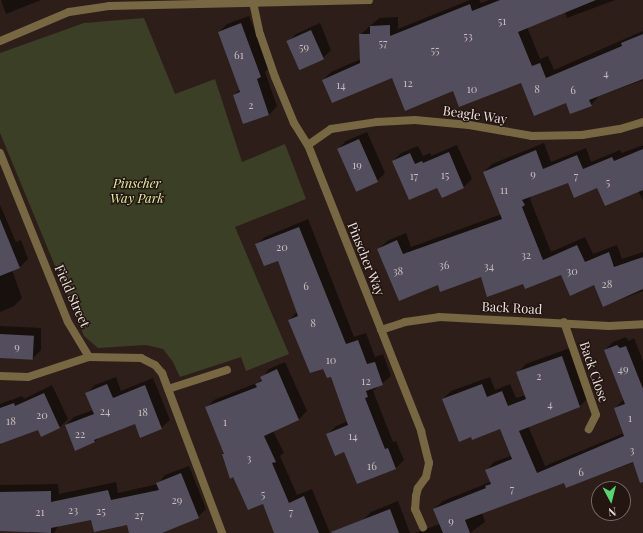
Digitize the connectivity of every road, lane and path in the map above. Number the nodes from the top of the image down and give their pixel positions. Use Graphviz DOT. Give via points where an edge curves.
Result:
graph roads {
  1 [pos="369,0"];
  2 [pos="210,1"];
  3 [pos="253,2"];
  4 [pos="0,41"];
  5 [pos="643,122"];
  6 [pos="308,145"];
  7 [pos="0,153"];
  8 [pos="564,322"];
  9 [pos="643,324"];
  10 [pos="381,330"];
  11 [pos="89,357"];
  12 [pos="226,370"];
  13 [pos="0,376"];
  14 [pos="168,389"];
  15 [pos="589,429"];
  16 [pos="423,527"];
  17 [pos="222,533"];
  1 -- 3 [label="street"];
  2 -- 3 [label="street"];
  2 -- 4 [label="street" via="69,12"];
  3 -- 6 [label="street, Pinscher Way" via="260,34 275,77 294,123"];
  5 -- 6 [label="street, Beagle Way" via="620,129 582,135 532,136 469,125 415,120 377,122 331,129"];
  6 -- 10 [label="street, Pinscher Way"];
  7 -- 11 [label="street, Field Street" via="68,322"];
  8 -- 9 [label="street, Back Road" via="609,326"];
  8 -- 10 [label="street, Back Road" via="439,317 405,322"];
  8 -- 15 [label="street, Back Close" via="596,415"];
  10 -- 16 [label="street, Pinscher Way" via="424,442 429,463 426,477 418,488 415,509"];
  11 -- 13 [label="street" via="28,377"];
  11 -- 14 [label="street" via="126,357 150,361 162,373"];
  12 -- 14 [label="street"];
  14 -- 17 [label="street"];
}
